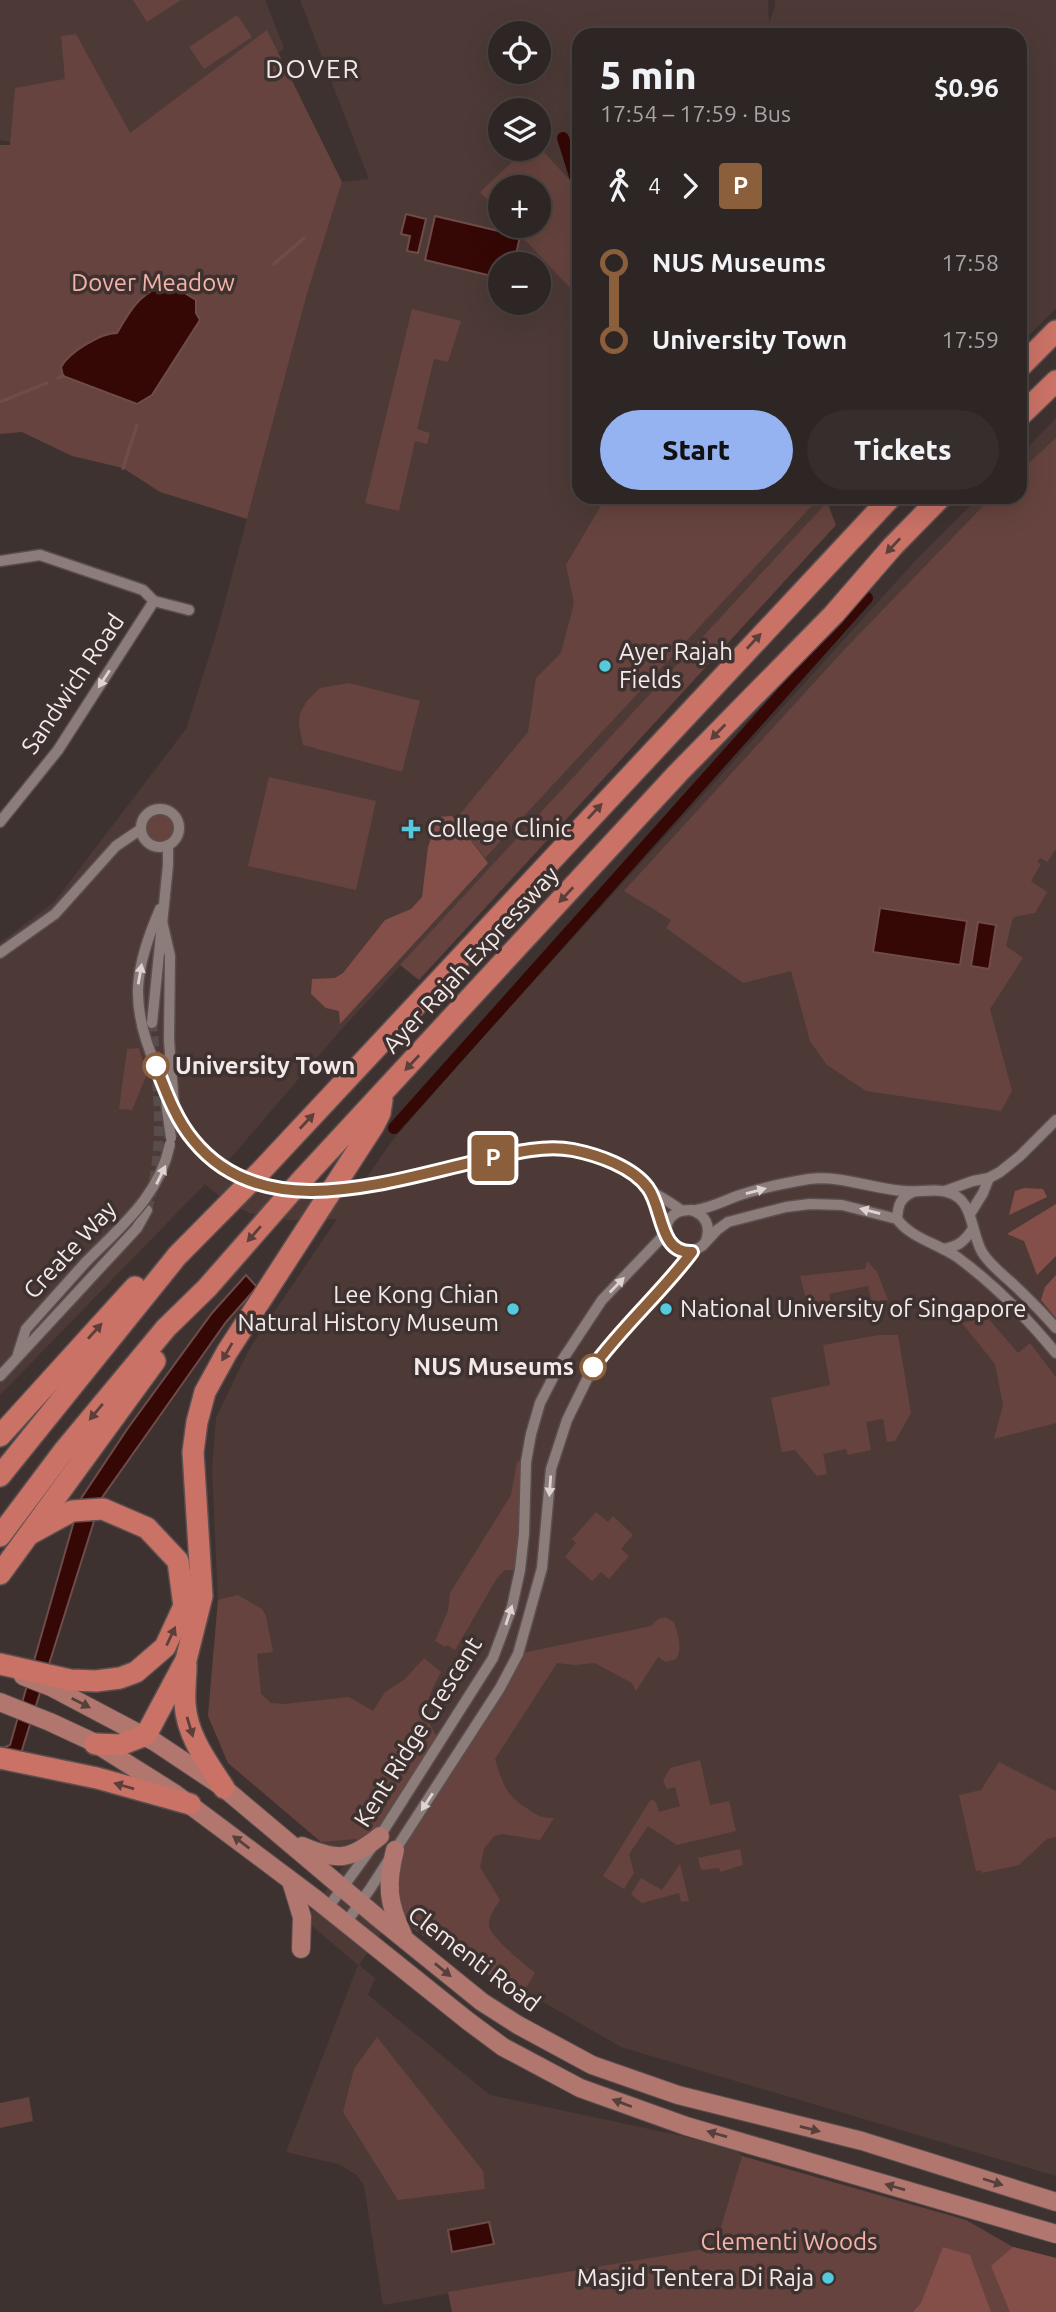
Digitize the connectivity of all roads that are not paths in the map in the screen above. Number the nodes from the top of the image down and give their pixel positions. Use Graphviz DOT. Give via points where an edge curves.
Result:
graph roads {
  1 [pos="1056,331"];
  2 [pos="1027,360"];
  3 [pos="1056,381"];
  4 [pos="1027,409"];
  5 [pos="884,504"];
  6 [pos="934,504"];
  7 [pos="0,561"];
  8 [pos="154,601"];
  9 [pos="189,610"];
  10 [pos="0,822"];
  11 [pos="141,829"];
  12 [pos="168,845"];
  13 [pos="165,897"];
  14 [pos="162,921"];
  15 [pos="0,953"];
  16 [pos="152,1023"];
  17 [pos="156,1066"];
  18 [pos="383,1094"];
  19 [pos="174,1109"];
  20 [pos="1056,1119"];
  21 [pos="989,1178"];
  22 [pos="650,1190"];
  23 [pos="945,1191"];
  24 [pos="913,1192"];
  25 [pos="147,1210"];
  26 [pos="687,1210"];
  27 [pos="970,1214"];
  28 [pos="897,1219"];
  29 [pos="665,1228"];
  30 [pos="972,1230"];
  31 [pos="943,1248"];
  32 [pos="697,1249"];
  33 [pos="177,1256"];
  34 [pos="206,1288"];
  35 [pos="1056,1328"];
  36 [pos="1056,1353"];
  37 [pos="17,1357"];
  38 [pos="0,1376"];
  39 [pos="0,1436"];
  40 [pos="0,1476"];
  41 [pos="30,1534"];
  42 [pos="0,1536"];
  43 [pos="0,1574"];
  44 [pos="518,1654"];
  45 [pos="493,1658"];
  46 [pos="186,1660"];
  47 [pos="0,1665"];
  48 [pos="470,1698"];
  49 [pos="0,1702"];
  50 [pos="485,1710"];
  51 [pos="460,1713"];
  52 [pos="477,1724"];
  53 [pos="146,1735"];
  54 [pos="94,1743"];
  55 [pos="0,1758"];
  56 [pos="224,1788"];
  57 [pos="190,1804"];
  58 [pos="380,1836"];
  59 [pos="282,1838"];
  60 [pos="396,1850"];
  61 [pos="291,1881"];
  62 [pos="342,1887"];
  63 [pos="361,1902"];
  64 [pos="327,1909"];
  65 [pos="345,1924"];
  66 [pos="404,1938"];
  67 [pos="301,1949"];
  68 [pos="1056,2202"];
  69 [pos="1056,2234"];
  1 -- 2 [label="highway"];
  3 -- 4 [label="highway"];
  33 -- 5 [label="highway, Ayer Rajah Expressway, one-way"];
  6 -- 18 [label="highway, Ayer Rajah Expressway, one-way" via="678,773"];
  7 -- 8 [label="street" via="40,555 143,590"];
  8 -- 9 [label="street"];
  8 -- 10 [label="street, Sandwich Road, one-way" via="58,750"];
  11 -- 12 [label="street" via="150,844"];
  11 -- 12 [label="street" via="150,811 169,811 177,819 178,831"];
  11 -- 15 [label="street" via="116,846 55,914"];
  12 -- 13 [label="street"];
  13 -- 14 [label="street"];
  17 -- 13 [label="street, one-way" via="138,1015 138,988 146,942"];
  14 -- 16 [label="street"];
  14 -- 19 [label="street" via="169,948"];
  17 -- 19 [label="street, bridge"];
  37 -- 17 [label="street, Create Way, one-way, bridge" via="26,1329 158,1182 170,1141 168,1109"];
  18 -- 34 [label="highway, Ayer Rajah Expressway, one-way"];
  18 -- 46 [label="highway, one-way" via="374,1125 205,1392 193,1452 202,1596"];
  19 -- 22 [label="street, bridge" via="203,1152 225,1169 274,1188 312,1192 364,1187 546,1149 572,1150 611,1162"];
  20 -- 21 [label="street" via="1020,1156"];
  21 -- 23 [label="street"];
  21 -- 27 [label="street"];
  22 -- 26 [label="street"];
  22 -- 29 [label="street"];
  23 -- 24 [label="street"];
  23 -- 27 [label="street" via="965,1203"];
  26 -- 24 [label="street, one-way" via="813,1179 857,1181"];
  24 -- 28 [label="street" via="898,1205"];
  25 -- 37 [label="street, Create Way" via="137,1228"];
  26 -- 29 [label="street, Kent Ridge Crescent" via="673,1216"];
  26 -- 32 [label="street" via="701,1215 707,1225 708,1236"];
  27 -- 30 [label="street"];
  28 -- 31 [label="street, Kent Ridge Crescent" via="921,1240"];
  28 -- 32 [label="street, Kent Ridge Crescent, one-way" via="842,1205 786,1207 728,1222"];
  29 -- 32 [label="street" via="677,1250"];
  45 -- 29 [label="street, Kent Ridge Crescent, one-way" via="520,1570 526,1462 540,1403 602,1300"];
  30 -- 31 [label="street" via="955,1247"];
  30 -- 35 [label="street" via="983,1255"];
  31 -- 36 [label="street, Kent Ridge Crescent" via="973,1270"];
  32 -- 44 [label="street, Kent Ridge Crescent, one-way" via="612,1342 570,1411 551,1469 542,1568"];
  39 -- 33 [label="highway, one-way" via="138,1284"];
  33 -- 40 [label="highway, Ayer Rajah Expressway"];
  34 -- 41 [label="highway"];
  34 -- 42 [label="highway, Ayer Rajah Expressway, one-way" via="63,1452"];
  37 -- 38 [label="street"];
  41 -- 43 [label="highway"];
  47 -- 41 [label="highway, one-way" via="70,1681 120,1678 136,1672 165,1647 184,1606 178,1561 147,1528 103,1509 72,1511"];
  44 -- 45 [label="street"];
  44 -- 50 [label="street, Kent Ridge Crescent"];
  45 -- 48 [label="street, Kent Ridge Crescent"];
  46 -- 53 [label="highway"];
  46 -- 56 [label="highway, one-way" via="189,1729"];
  47 -- 53 [label="main road, Clementi Road, one-way"];
  48 -- 50 [label="street"];
  48 -- 51 [label="street, Kent Ridge Crescent"];
  49 -- 54 [label="main road, Clementi Road"];
  50 -- 52 [label="street, Kent Ridge Crescent"];
  51 -- 52 [label="street"];
  51 -- 58 [label="street, Kent Ridge Crescent"];
  52 -- 60 [label="street, Kent Ridge Crescent, one-way"];
  53 -- 54 [label="highway" via="120,1745"];
  53 -- 56 [label="main road, Clementi Road"];
  54 -- 57 [label="main road, Clementi Road"];
  57 -- 55 [label="highway, one-way" via="48,1766"];
  56 -- 59 [label="main road, Clementi Road"];
  61 -- 57 [label="main road, Clementi Road, one-way"];
  58 -- 59 [label="main road" via="360,1853 345,1857 330,1857"];
  58 -- 62 [label="street, Kent Ridge Crescent"];
  59 -- 62 [label="main road, Clementi Road"];
  60 -- 63 [label="street, Kent Ridge Crescent"];
  60 -- 66 [label="main road" via="389,1901"];
  61 -- 64 [label="main road, Clementi Road"];
  61 -- 67 [label="main road" via="302,1917"];
  62 -- 63 [label="main road, Clementi Road"];
  62 -- 64 [label="street, Kent Ridge Crescent"];
  63 -- 65 [label="street, Kent Ridge Crescent"];
  63 -- 66 [label="main road, Clementi Road"];
  64 -- 65 [label="main road, Clementi Road"];
  69 -- 65 [label="main road, Clementi Road, one-way" via="664,2119 580,2088 503,2047"];
  66 -- 68 [label="main road, Clementi Road, one-way" via="482,2002 592,2065 678,2095 862,2141"];
}
